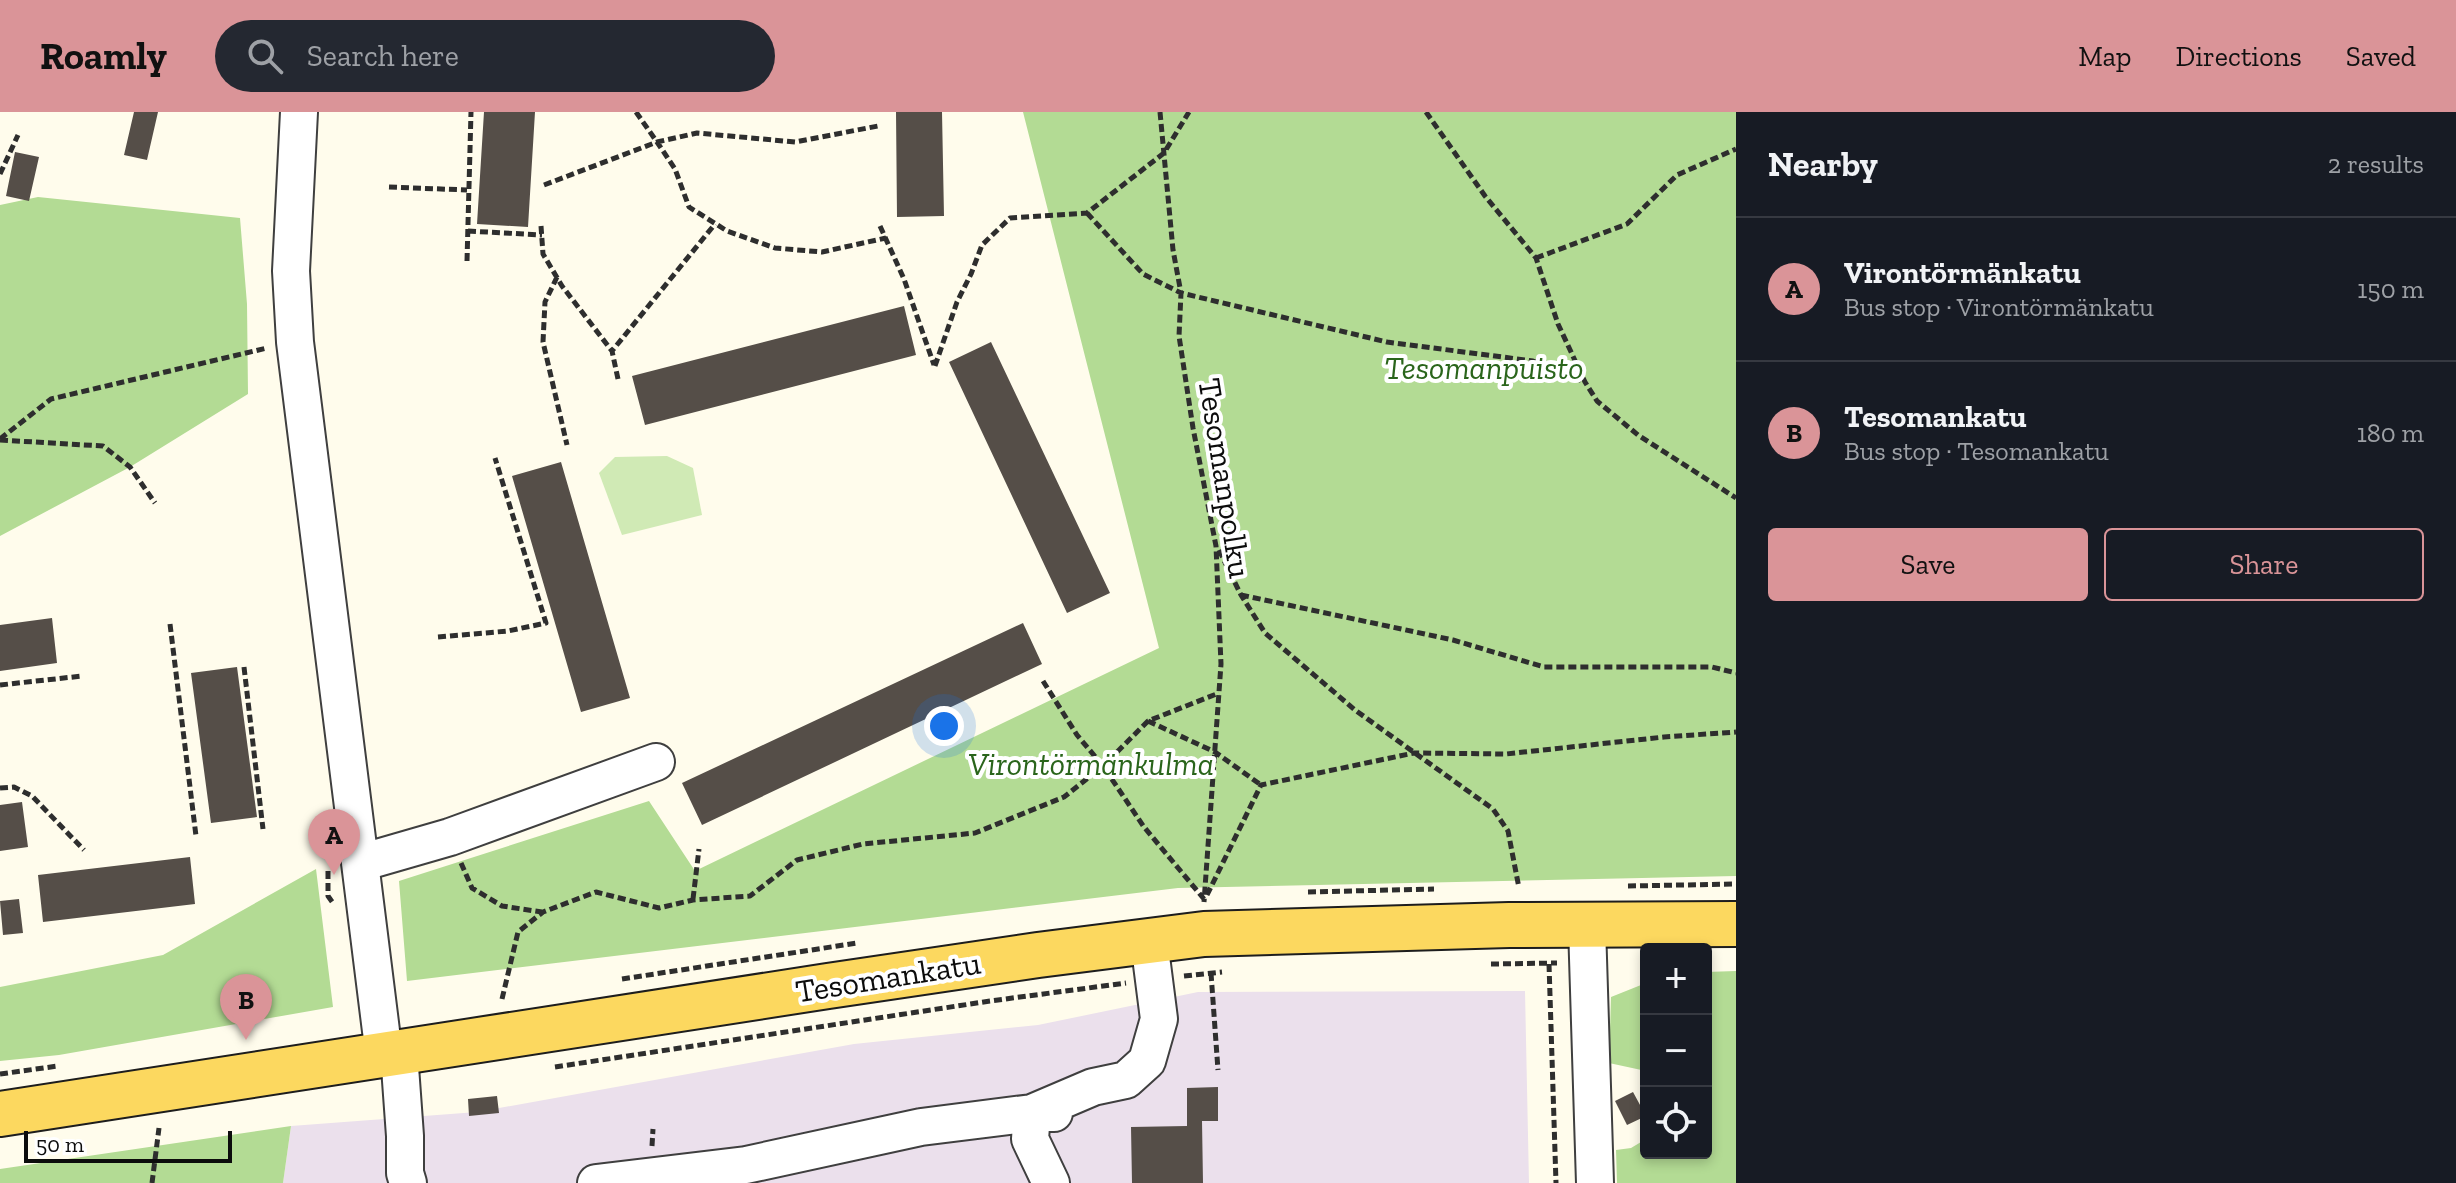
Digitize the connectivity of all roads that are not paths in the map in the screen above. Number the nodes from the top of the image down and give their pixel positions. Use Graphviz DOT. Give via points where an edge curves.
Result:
graph roads {
  1 [pos="299,112"];
  2 [pos="656,762"];
  3 [pos="360,863"];
  4 [pos="1736,924"];
  5 [pos="1588,944"];
  6 [pos="1152,961"];
  7 [pos="391,1054"];
  8 [pos="1032,1113"];
  9 [pos="0,1114"];
  10 [pos="404,1180"];
  11 [pos="596,1183"];
  12 [pos="1051,1183"];
  13 [pos="1595,1183"];
  1 -- 3 [label="street" via="291,257 295,342"];
  2 -- 3 [label="street" via="450,837"];
  3 -- 7 [label="street"];
  4 -- 5 [label="main road, Tesomankatu"];
  5 -- 6 [label="main road, Tesomankatu" via="1509,925 1219,934"];
  5 -- 13 [label="street"];
  6 -- 7 [label="main road, Tesomankatu" via="828,986"];
  6 -- 8 [label="street" via="1159,1019 1147,1061 1126,1080 1082,1091"];
  7 -- 9 [label="main road, Tesomankatu"];
  7 -- 10 [label="street" via="405,1136"];
  8 -- 11 [label="street" via="921,1127 746,1165"];
  8 -- 12 [label="street" via="1030,1139"];
}
